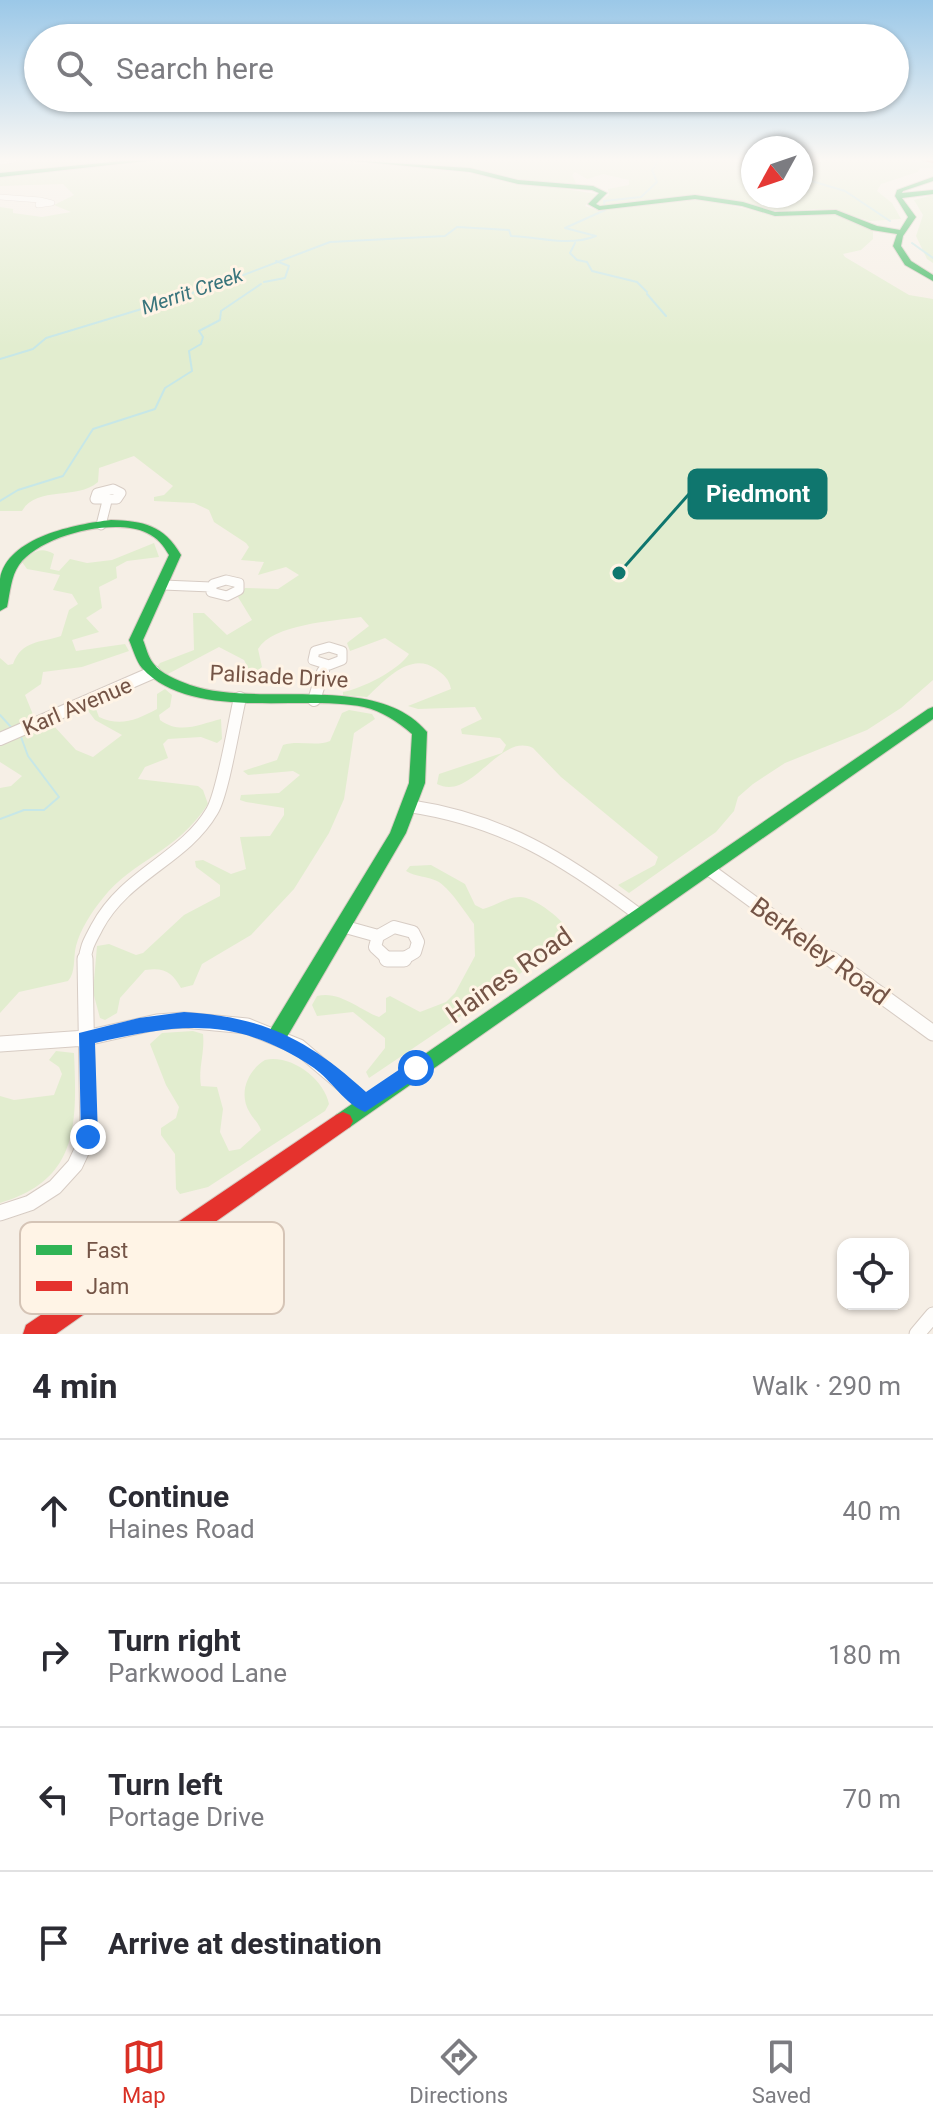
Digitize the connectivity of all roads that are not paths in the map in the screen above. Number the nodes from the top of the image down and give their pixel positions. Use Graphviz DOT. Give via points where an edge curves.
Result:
graph roads {
  1 [pos="861,222"];
  2 [pos="908,222"];
  3 [pos="901,232"];
  4 [pos="933,279"];
  5 [pos="107,501"];
  6 [pos="101,525"];
  7 [pos="163,585"];
  8 [pos="211,587"];
  9 [pos="0,607"];
  10 [pos="325,665"];
  11 [pos="155,672"];
  12 [pos="240,698"];
  13 [pos="314,700"];
  14 [pos="933,712"];
  15 [pos="0,739"];
  16 [pos="409,806"];
  17 [pos="707,868"];
  18 [pos="638,914"];
  19 [pos="342,926"];
  20 [pos="378,936"];
  21 [pos="933,1033"];
  22 [pos="277,1036"];
  23 [pos="86,1038"];
  24 [pos="0,1044"];
  25 [pos="365,1103"];
  26 [pos="0,1213"];
  27 [pos="195,1222"];
  28 [pos="64,1314"];
  29 [pos="933,1315"];
  30 [pos="35,1334"];
  31 [pos="917,1334"];
  1 -- 3 [label="street"];
  2 -- 3 [label="street"];
  3 -- 4 [label="street" via="898,253"];
  5 -- 6 [label="street"];
  6 -- 7 [label="street" via="143,528 168,542 175,555"];
  6 -- 9 [label="street" via="57,534 24,552 10,568"];
  7 -- 8 [label="street"];
  7 -- 11 [label="street" via="136,640 140,655"];
  10 -- 13 [label="street"];
  11 -- 12 [label="street, Palisade Drive" via="189,692"];
  11 -- 15 [label="street, Karl Avenue"];
  12 -- 13 [label="street, Palisade Drive"];
  12 -- 23 [label="street" via="214,809 192,837 126,887 95,926 85,949"];
  13 -- 16 [label="street, Palisade Drive" via="376,705 420,732 422,753"];
  14 -- 17 [label="street, Haines Road"];
  16 -- 18 [label="street" via="512,830 565,858"];
  16 -- 19 [label="street, Palisade Drive"];
  17 -- 18 [label="street, Haines Road"];
  17 -- 21 [label="street, Berkeley Road"];
  18 -- 25 [label="street, Haines Road"];
  19 -- 20 [label="street"];
  19 -- 22 [label="street, Palisade Drive"];
  22 -- 23 [label="street" via="247,1026 184,1020"];
  22 -- 25 [label="street" via="323,1065"];
  23 -- 24 [label="street"];
  23 -- 26 [label="street" via="88,1137 83,1157 44,1197"];
  25 -- 27 [label="street, Haines Road"];
  28 -- 30 [label="street, Haines Road"];
  29 -- 31 [label="street"];
}
